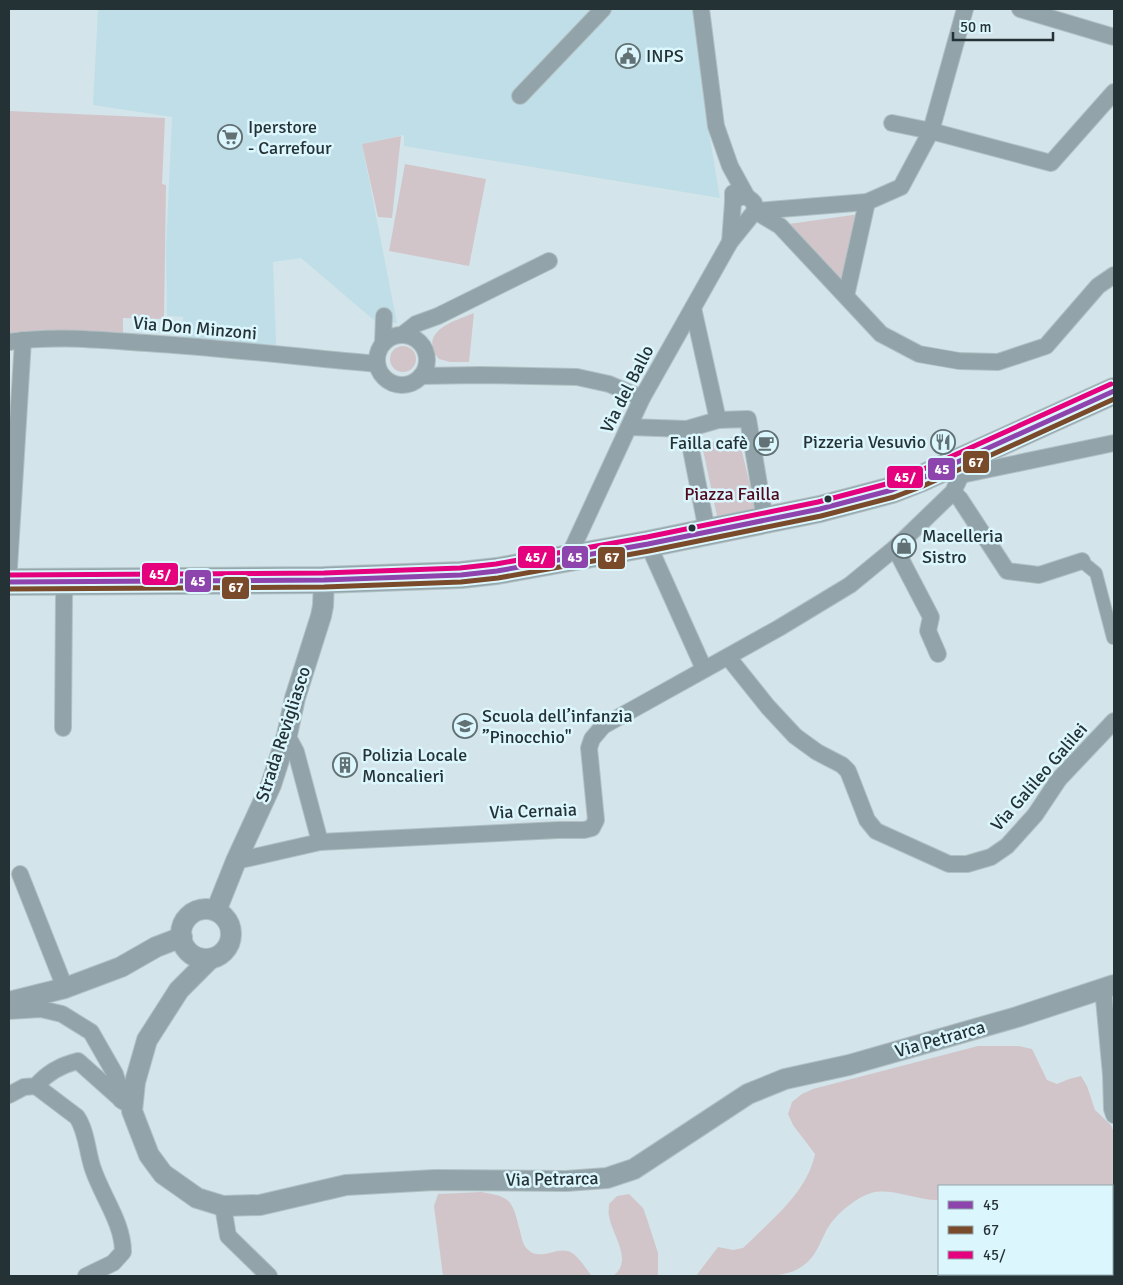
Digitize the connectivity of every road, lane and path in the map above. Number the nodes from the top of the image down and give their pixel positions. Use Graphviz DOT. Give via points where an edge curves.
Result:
graph roads {
  1 [pos="603,9"];
  2 [pos="701,9"];
  3 [pos="965,9"];
  4 [pos="1020,9"];
  5 [pos="1114,37"];
  6 [pos="1114,92"];
  7 [pos="520,96"];
  8 [pos="892,123"];
  9 [pos="930,131"];
  10 [pos="867,202"];
  11 [pos="743,208"];
  12 [pos="549,261"];
  13 [pos="1114,274"];
  14 [pos="846,296"];
  15 [pos="692,308"];
  16 [pos="438,316"];
  17 [pos="400,335"];
  18 [pos="16,341"];
  19 [pos="383,343"];
  20 [pos="421,344"];
  21 [pos="427,359"];
  22 [pos="377,364"];
  23 [pos="451,375"];
  24 [pos="421,376"];
  25 [pos="1114,391"];
  26 [pos="642,398"];
  27 [pos="718,420"];
  28 [pos="629,427"];
  29 [pos="687,429"];
  30 [pos="1114,443"];
  31 [pos="958,469"];
  32 [pos="953,492"];
  33 [pos="765,520"];
  34 [pos="707,532"];
  35 [pos="648,544"];
  36 [pos="895,548"];
  37 [pos="568,558"];
  38 [pos="1084,563"];
  39 [pos="9,568"];
  40 [pos="327,580"];
  41 [pos="67,581"];
  42 [pos="9,582"];
  43 [pos="1113,638"];
  44 [pos="938,654"];
  45 [pos="728,657"];
  46 [pos="704,669"];
  47 [pos="1114,721"];
  48 [pos="63,728"];
  49 [pos="287,735"];
  50 [pos="320,842"];
  51 [pos="236,861"];
  52 [pos="20,874"];
  53 [pos="216,911"];
  54 [pos="184,943"];
  55 [pos="210,959"];
  56 [pos="1109,987"];
  57 [pos="65,988"];
  58 [pos="179,990"];
  59 [pos="9,1002"];
  60 [pos="9,1011"];
  61 [pos="36,1086"];
  62 [pos="9,1095"];
  63 [pos="126,1105"];
  64 [pos="1114,1115"];
  65 [pos="223,1206"];
  66 [pos="86,1276"];
  67 [pos="269,1276"];
  1 -- 7 [label="street"];
  2 -- 11 [label="street" via="716,126"];
  3 -- 9 [label="street"];
  4 -- 5 [label="street"];
  6 -- 9 [label="street" via="1051,163"];
  8 -- 9 [label="street"];
  9 -- 10 [label="street" via="901,187"];
  10 -- 11 [label="street"];
  10 -- 14 [label="street"];
  11 -- 14 [label="street" via="780,226"];
  11 -- 15 [label="street, Via del Ballo" via="730,242"];
  12 -- 16 [label="street"];
  13 -- 14 [label="street" via="1098,286 1046,346 998,362 959,361 919,354 882,334"];
  15 -- 26 [label="street, Via del Ballo"];
  15 -- 27 [label="street"];
  16 -- 17 [label="street" via="416,324"];
  16 -- 20 [label="street"];
  17 -- 19 [label="street"];
  17 -- 19 [label="street" via="384,316"];
  17 -- 20 [label="street" via="409,336"];
  18 -- 22 [label="street, Via Don Minzoni" via="52,337 120,341"];
  18 -- 39 [label="street"];
  19 -- 22 [label="street"];
  20 -- 21 [label="street"];
  21 -- 23 [label="street"];
  21 -- 24 [label="street"];
  22 -- 24 [label="street" via="391,383 399,385"];
  23 -- 24 [label="street"];
  23 -- 26 [label="street" via="577,377 609,384"];
  25 -- 31 [label="main road"];
  26 -- 28 [label="street, Via del Ballo"];
  27 -- 29 [label="street"];
  27 -- 33 [label="street" via="748,419"];
  28 -- 29 [label="street"];
  28 -- 37 [label="street, Via del Ballo"];
  29 -- 34 [label="street"];
  30 -- 31 [label="street"];
  31 -- 32 [label="street, Via Cernaia"];
  31 -- 33 [label="main road" via="892,490"];
  32 -- 36 [label="street, Via Cernaia"];
  32 -- 38 [label="street" via="1007,571 1039,575"];
  33 -- 34 [label="main road"];
  34 -- 35 [label="main road"];
  35 -- 37 [label="main road"];
  35 -- 46 [label="street"];
  36 -- 44 [label="street" via="931,617 928,631"];
  36 -- 45 [label="street, Via Cernaia" via="850,585"];
  37 -- 40 [label="main road" via="462,575"];
  38 -- 43 [label="street" via="1096,573"];
  40 -- 41 [label="main road"];
  40 -- 49 [label="street, Strada Revigliasco" via="321,616"];
  41 -- 42 [label="main road"];
  41 -- 48 [label="street" via="64,596"];
  45 -- 46 [label="street, Via Cernaia"];
  45 -- 47 [label="street, Via Galileo Galilei" via="794,736 848,771 867,820 876,832 949,864 967,864 991,857 1007,846 1035,815 1059,779"];
  46 -- 50 [label="street, Via Cernaia" via="603,726 592,739 589,748 596,820 592,828"];
  49 -- 50 [label="street" via="296,752"];
  49 -- 51 [label="street, Strada Revigliasco" via="271,786"];
  50 -- 51 [label="street, Via Cernaia"];
  51 -- 53 [label="street, Strada Revigliasco"];
  52 -- 57 [label="street"];
  53 -- 54 [label="street" via="202,910 189,917 184,923"];
  53 -- 55 [label="street" via="228,922 231,938 224,952"];
  54 -- 55 [label="street" via="196,957"];
  54 -- 57 [label="street" via="156,947 121,967"];
  54 -- 58 [label="street, Via Petrarca"];
  55 -- 58 [label="street, Via Petrarca"];
  56 -- 64 [label="street"];
  56 -- 65 [label="street, Via Petrarca" via="1017,1017 785,1079 748,1094 634,1170 608,1178 566,1181 434,1180 346,1185 260,1205"];
  57 -- 59 [label="street"];
  58 -- 63 [label="street, Via Petrarca" via="147,1040"];
  60 -- 63 [label="street" via="42,1009 62,1014 91,1032 115,1074"];
  61 -- 62 [label="street" via="24,1087"];
  61 -- 63 [label="street" via="66,1064 78,1061"];
  61 -- 66 [label="street" via="82,1124 93,1169 123,1239 123,1252 114,1263"];
  63 -- 65 [label="street, Via Petrarca" via="149,1155 163,1174 197,1198"];
  65 -- 67 [label="street" via="228,1236"];
}
